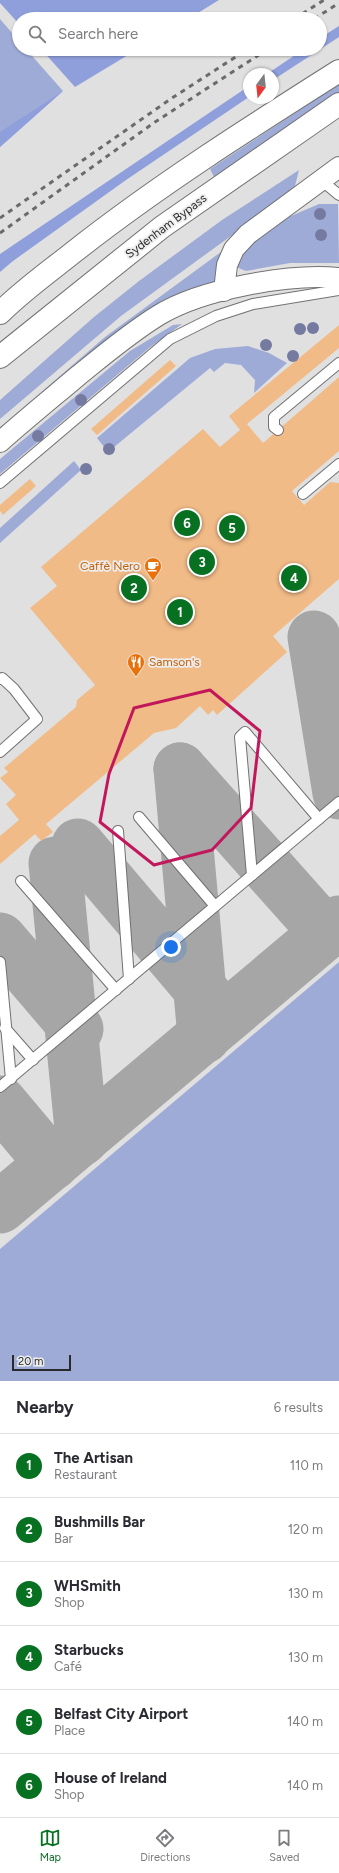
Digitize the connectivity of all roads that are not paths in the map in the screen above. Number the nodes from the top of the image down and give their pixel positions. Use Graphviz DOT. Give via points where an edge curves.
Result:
graph roads {
  1 [pos="339,71"];
  2 [pos="339,104"];
  3 [pos="339,167"];
  4 [pos="322,180"];
  5 [pos="339,195"];
  6 [pos="339,278"];
  7 [pos="339,290"];
  8 [pos="224,291"];
  9 [pos="0,313"];
  10 [pos="0,357"];
  11 [pos="339,363"];
  12 [pos="278,430"];
  13 [pos="0,442"];
  14 [pos="339,464"];
  15 [pos="0,483"];
  16 [pos="303,494"];
  17 [pos="0,679"];
  18 [pos="0,752"];
  19 [pos="339,802"];
  20 [pos="139,817"];
  21 [pos="319,819"];
  22 [pos="118,831"];
  23 [pos="252,875"];
  24 [pos="21,881"];
  25 [pos="215,906"];
  26 [pos="0,962"];
  27 [pos="129,979"];
  28 [pos="116,990"];
  29 [pos="3,1026"];
  30 [pos="33,1060"];
  31 [pos="11,1078"];
  32 [pos="0,1088"];
  1 -- 9 [label="highway" via="227,141 109,224 16,297"];
  2 -- 10 [label="highway, Sydenham Bypass" via="162,227"];
  3 -- 4 [label="street"];
  4 -- 5 [label="lane"];
  4 -- 8 [label="street" via="248,234 234,249 227,264"];
  6 -- 8 [label="street" via="323,276 273,281"];
  7 -- 15 [label="lane" via="253,304 187,329 170,339"];
  8 -- 13 [label="street" via="186,302 160,314 121,341"];
  11 -- 12 [label="lane" via="274,417 274,427"];
  14 -- 16 [label="lane" via="317,476"];
  17 -- 18 [label="lane" via="14,689 37,719"];
  19 -- 21 [label="lane"];
  20 -- 25 [label="lane"];
  21 -- 23 [label="lane"];
  21 -- 23 [label="lane" via="244,732 240,737"];
  22 -- 27 [label="lane"];
  23 -- 25 [label="lane"];
  24 -- 28 [label="lane"];
  25 -- 27 [label="lane"];
  26 -- 29 [label="lane"];
  27 -- 28 [label="lane"];
  28 -- 30 [label="lane"];
  29 -- 30 [label="lane"];
  29 -- 31 [label="lane"];
  30 -- 31 [label="lane"];
  31 -- 32 [label="lane"];
}
